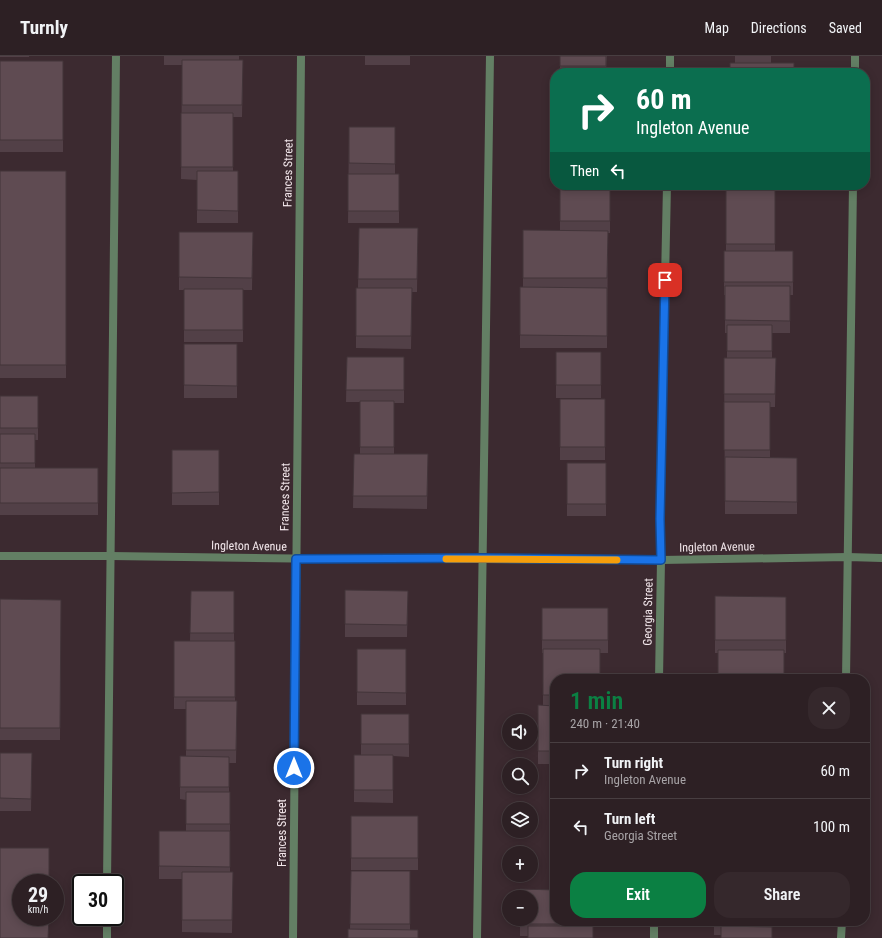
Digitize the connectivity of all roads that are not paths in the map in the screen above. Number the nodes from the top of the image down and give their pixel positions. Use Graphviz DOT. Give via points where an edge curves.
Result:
graph roads {
  1 [pos="116,56"];
  2 [pos="301,56"];
  3 [pos="490,56"];
  4 [pos="670,56"];
  5 [pos="855,56"];
  6 [pos="670,68"];
  7 [pos="855,68"];
  8 [pos="667,190"];
  9 [pos="853,190"];
  10 [pos="0,556"];
  11 [pos="111,556"];
  12 [pos="848,557"];
  13 [pos="483,558"];
  14 [pos="882,558"];
  15 [pos="296,559"];
  16 [pos="661,560"];
  17 [pos="659,674"];
  18 [pos="846,674"];
  19 [pos="107,874"];
  20 [pos="107,926"];
  21 [pos="654,926"];
  22 [pos="842,926"];
  23 [pos="107,938"];
  24 [pos="293,938"];
  25 [pos="477,938"];
  26 [pos="654,938"];
  27 [pos="842,938"];
  1 -- 11 [label="street"];
  2 -- 15 [label="street, Frances Street"];
  3 -- 13 [label="street"];
  4 -- 6 [label="street"];
  5 -- 7 [label="street"];
  8 -- 16 [label="street, Georgia Street"];
  9 -- 12 [label="street"];
  10 -- 11 [label="street, Ingleton Avenue"];
  11 -- 15 [label="street, Ingleton Avenue"];
  11 -- 19 [label="street"];
  12 -- 14 [label="street, Ingleton Avenue"];
  12 -- 16 [label="street, Ingleton Avenue"];
  12 -- 18 [label="street"];
  13 -- 15 [label="street, Ingleton Avenue"];
  13 -- 16 [label="street, Ingleton Avenue"];
  13 -- 25 [label="street"];
  15 -- 24 [label="street, Frances Street"];
  16 -- 17 [label="street, Georgia Street"];
  20 -- 23 [label="street"];
  21 -- 26 [label="street"];
  22 -- 27 [label="street"];
}
